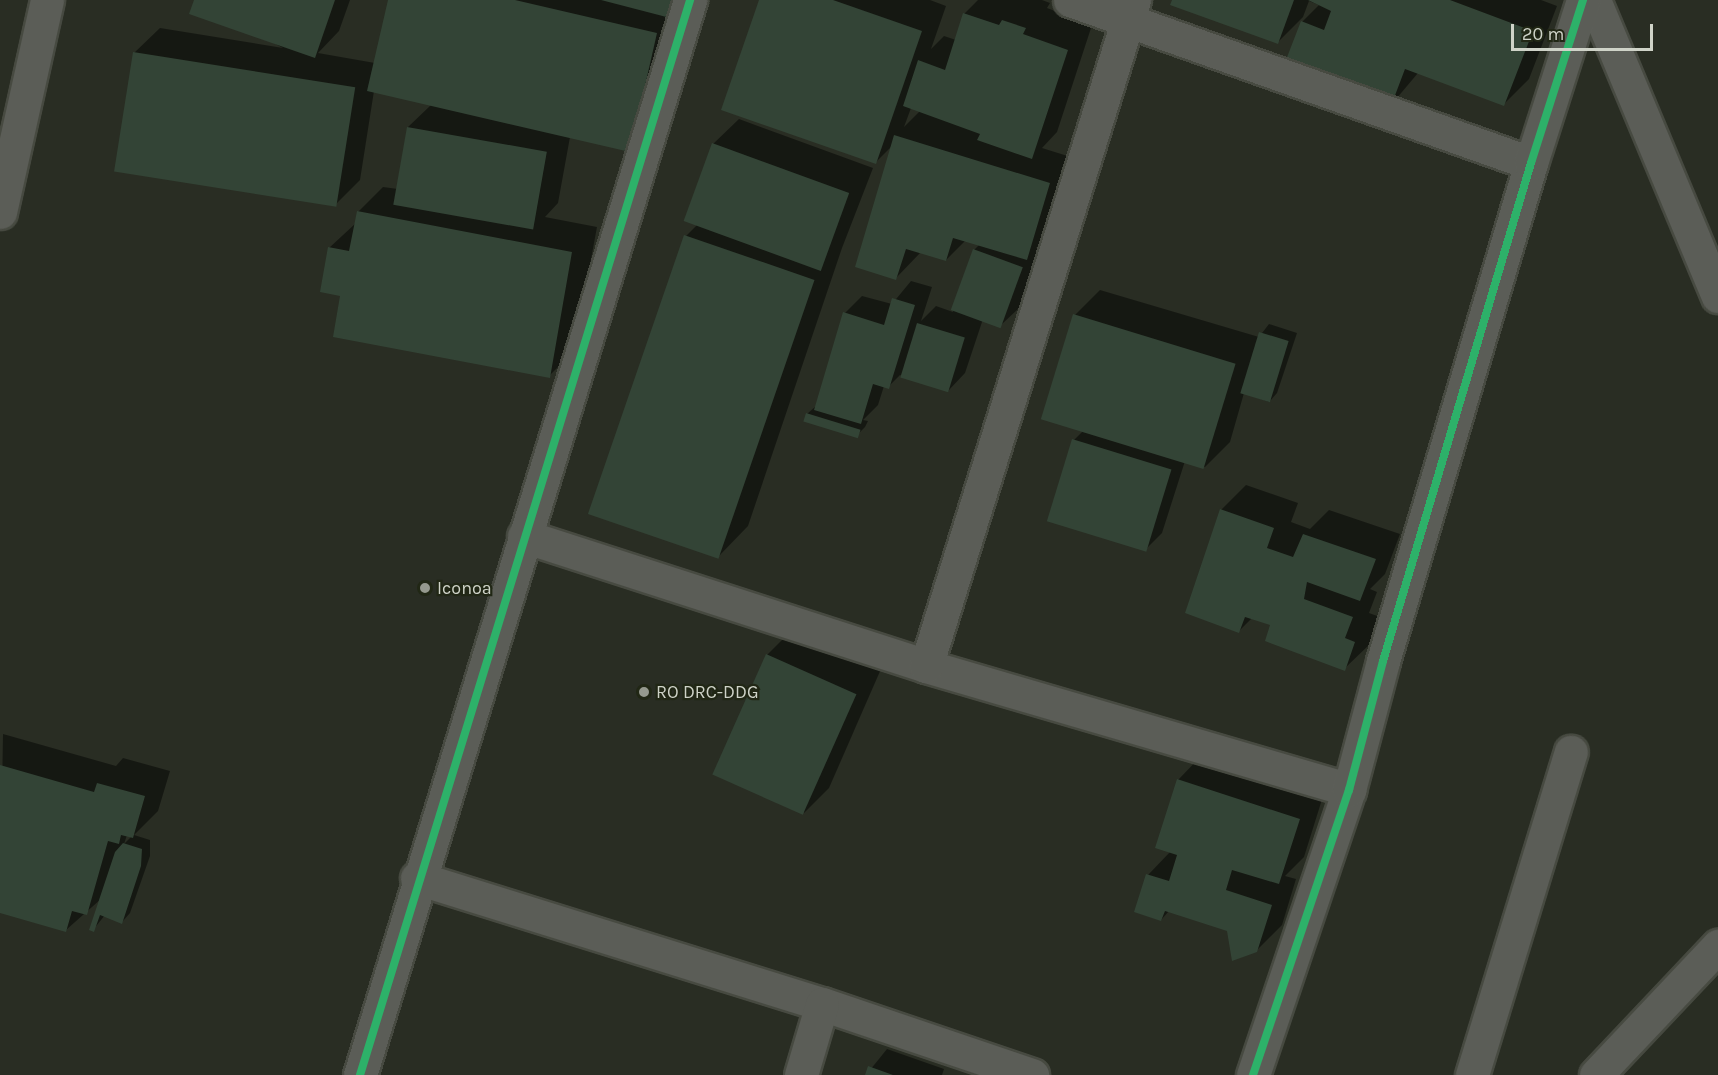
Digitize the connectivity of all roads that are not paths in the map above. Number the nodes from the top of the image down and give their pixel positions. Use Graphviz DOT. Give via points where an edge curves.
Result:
graph roads {
  1 [pos="47,0"];
  2 [pos="690,0"];
  3 [pos="1070,0"];
  4 [pos="1583,0"];
  5 [pos="1594,0"];
  6 [pos="1130,10"];
  7 [pos="1531,163"];
  8 [pos="0,212"];
  9 [pos="1718,296"];
  10 [pos="524,536"];
  11 [pos="926,666"];
  12 [pos="1571,752"];
  13 [pos="1349,790"];
  14 [pos="417,878"];
  15 [pos="1718,946"];
  16 [pos="822,1004"];
  17 [pos="360,1075"];
  18 [pos="801,1075"];
  19 [pos="1032,1075"];
  20 [pos="1253,1075"];
  21 [pos="1472,1075"];
  22 [pos="1596,1075"];
  1 -- 8 [label="street"];
  2 -- 10 [label="street"];
  3 -- 6 [label="street"];
  4 -- 7 [label="street"];
  5 -- 9 [label="street"];
  6 -- 7 [label="street"];
  6 -- 11 [label="street"];
  7 -- 13 [label="street" via="1383,662"];
  10 -- 11 [label="street"];
  10 -- 14 [label="street"];
  11 -- 13 [label="street"];
  12 -- 21 [label="street"];
  13 -- 20 [label="street"];
  14 -- 16 [label="street"];
  14 -- 17 [label="street"];
  15 -- 22 [label="street"];
  16 -- 18 [label="street"];
  16 -- 19 [label="street"];
}
